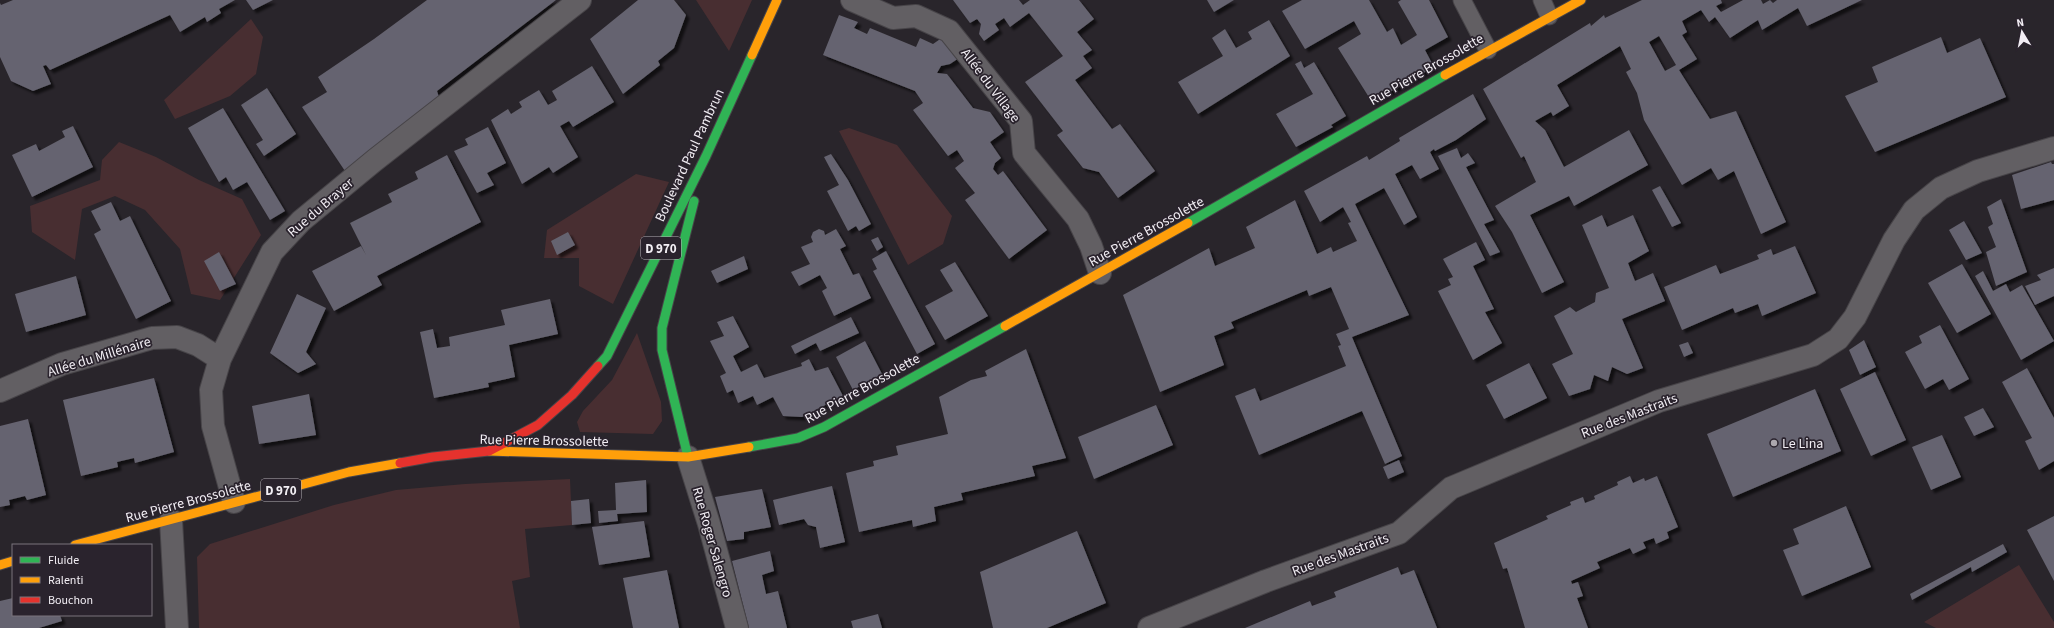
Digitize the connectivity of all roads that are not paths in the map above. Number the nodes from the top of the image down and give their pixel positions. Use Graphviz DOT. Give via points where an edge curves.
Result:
graph roads {
  1 [pos="580,0"];
  2 [pos="777,0"];
  3 [pos="852,0"];
  4 [pos="1462,0"];
  5 [pos="1542,0"];
  6 [pos="1580,0"];
  7 [pos="1549,16"];
  8 [pos="1488,50"];
  9 [pos="2054,148"];
  10 [pos="706,156"];
  11 [pos="1100,273"];
  12 [pos="220,359"];
  13 [pos="0,391"];
  14 [pos="489,451"];
  15 [pos="688,457"];
  16 [pos="234,502"];
  17 [pos="171,520"];
  18 [pos="79,544"];
  19 [pos="12,561"];
  20 [pos="0,564"];
  21 [pos="177,628"];
  22 [pos="737,628"];
  23 [pos="1149,628"];
  1 -- 12 [label="street, Rue du Brayer" via="301,221 272,252"];
  2 -- 10 [label="main road, Boulevard Paul Pambrun / D 970"];
  3 -- 11 [label="street, Allée du Village" via="893,18 916,16 949,31 1021,121 1024,153 1078,219"];
  4 -- 8 [label="lane"];
  5 -- 7 [label="lane"];
  6 -- 7 [label="main road, Rue Pierre Brossolette"];
  7 -- 8 [label="main road, Rue Pierre Brossolette"];
  8 -- 11 [label="main road, Rue Pierre Brossolette"];
  9 -- 23 [label="street, Rue des Mastraits" via="1978,171 1941,188 1914,210 1894,240 1854,316 1838,339 1813,355 1652,404 1451,488 1399,533 1266,581"];
  10 -- 14 [label="main road, Boulevard Paul Pambrun / D 970" via="607,356 572,395 538,425"];
  10 -- 15 [label="main road" via="662,328 662,350"];
  11 -- 15 [label="main road, Rue Pierre Brossolette" via="824,427 798,438"];
  12 -- 13 [label="street, Allée du Millénaire" via="198,345 177,337 152,338 62,364"];
  12 -- 16 [label="street, Rue du Brayer" via="211,390 211,410"];
  14 -- 15 [label="main road, Rue Pierre Brossolette"];
  14 -- 16 [label="main road, Rue Pierre Brossolette / D 970" via="432,457 349,472"];
  15 -- 22 [label="street, Rue Roger Salengro"];
  16 -- 17 [label="main road, Rue Pierre Brossolette / D 970"];
  17 -- 18 [label="main road, Rue Pierre Brossolette / D 970"];
  17 -- 21 [label="street"];
  19 -- 20 [label="main road"];
}
